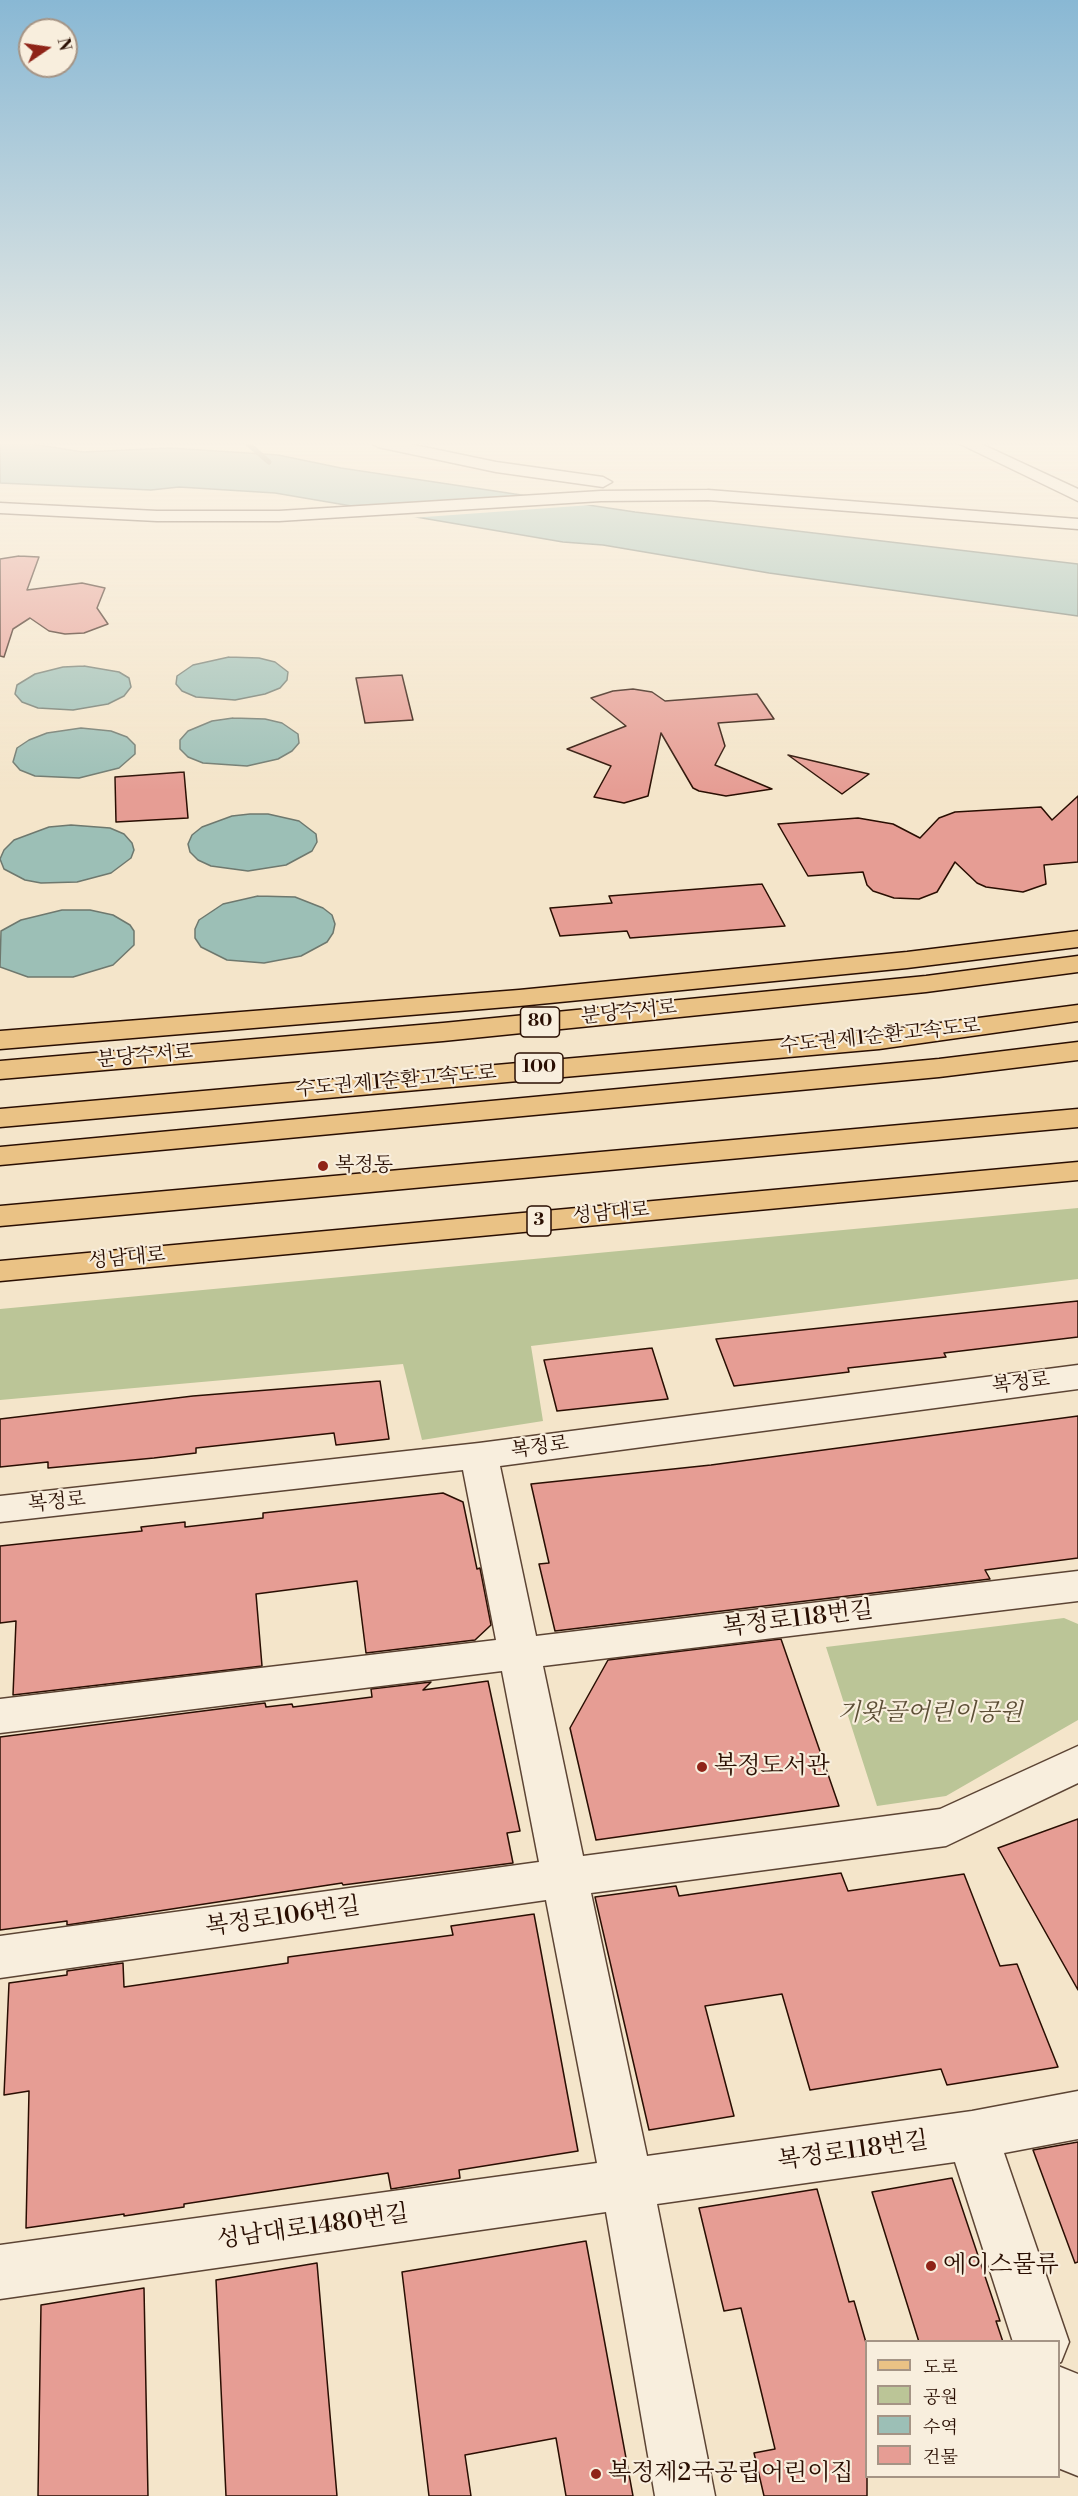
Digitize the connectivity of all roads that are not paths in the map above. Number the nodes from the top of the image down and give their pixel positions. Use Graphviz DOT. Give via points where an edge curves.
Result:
graph roads {
  1 [pos="1078,939"];
  2 [pos="1078,964"];
  3 [pos="1078,1013"];
  4 [pos="0,1040"];
  5 [pos="1078,1051"];
  6 [pos="0,1070"];
  7 [pos="0,1118"];
  8 [pos="1078,1118"];
  9 [pos="0,1156"];
  10 [pos="1078,1171"];
  11 [pos="0,1216"];
  12 [pos="0,1271"];
  13 [pos="1078,1377"];
  14 [pos="479,1456"];
  15 [pos="0,1509"];
  16 [pos="1078,1586"];
  17 [pos="518,1653"];
  18 [pos="0,1716"];
  19 [pos="1078,1763"];
  20 [pos="565,1879"];
  21 [pos="0,1956"];
  22 [pos="1078,2115"];
  23 [pos="972,2135"];
  24 [pos="627,2184"];
  25 [pos="0,2272"];
  26 [pos="1040,2340"];
  27 [pos="1060,2397"];
  28 [pos="1077,2449"];
  29 [pos="685,2496"];
  1 -- 4 [label="main road, 분당수서로 / 80" via="519,998"];
  2 -- 6 [label="main road, 분당수서로 / 80" via="926,984 467,1030"];
  3 -- 7 [label="main road, 수도권제1순환고속도로 / 100" via="879,1040"];
  5 -- 9 [label="main road, 수도권제1순환고속도로 / 100" via="928,1069"];
  8 -- 11 [label="main road"];
  10 -- 12 [label="main road, 성남대로 / 3"];
  13 -- 14 [label="street, 복정로"];
  14 -- 15 [label="street, 복정로"];
  14 -- 17 [label="street"];
  16 -- 17 [label="street, 복정로118번길"];
  17 -- 18 [label="street"];
  17 -- 20 [label="street"];
  19 -- 20 [label="street" via="946,1827"];
  20 -- 21 [label="street, 복정로106번길"];
  20 -- 24 [label="street"];
  22 -- 23 [label="street, 복정로118번길"];
  23 -- 24 [label="street, 복정로118번길"];
  23 -- 26 [label="street"];
  24 -- 25 [label="street, 성남대로1480번길"];
  24 -- 29 [label="street"];
  27 -- 28 [label="street"];
}
